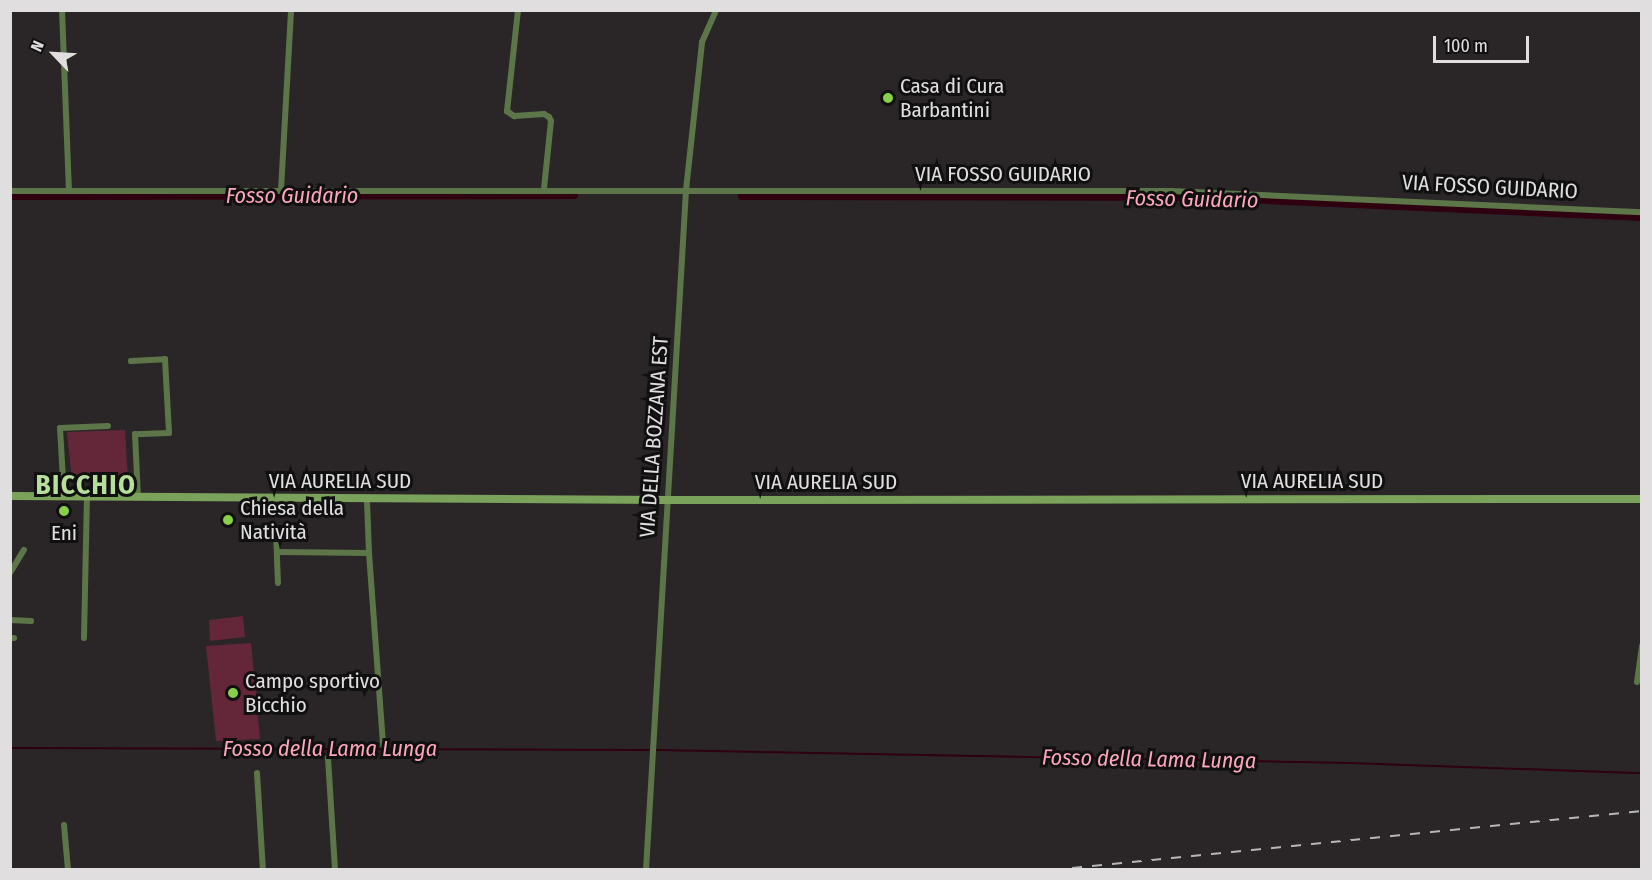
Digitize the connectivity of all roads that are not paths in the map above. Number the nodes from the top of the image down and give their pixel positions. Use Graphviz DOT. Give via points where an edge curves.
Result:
graph roads {
  1 [pos="62,10"];
  2 [pos="291,10"];
  3 [pos="518,10"];
  4 [pos="716,10"];
  5 [pos="544,189"];
  6 [pos="281,190"];
  7 [pos="686,190"];
  8 [pos="10,191"];
  9 [pos="69,191"];
  10 [pos="1641,212"];
  11 [pos="131,361"];
  12 [pos="108,426"];
  13 [pos="10,496"];
  14 [pos="64,497"];
  15 [pos="87,497"];
  16 [pos="138,497"];
  17 [pos="1641,499"];
  18 [pos="367,500"];
  19 [pos="666,500"];
  20 [pos="276,532"];
  21 [pos="24,550"];
  22 [pos="277,552"];
  23 [pos="369,553"];
  24 [pos="10,573"];
  25 [pos="279,583"];
  26 [pos="10,620"];
  27 [pos="31,621"];
  28 [pos="84,638"];
  29 [pos="1641,645"];
  30 [pos="1637,682"];
  31 [pos="383,745"];
  32 [pos="328,758"];
  33 [pos="257,773"];
  34 [pos="64,825"];
  35 [pos="68,870"];
  36 [pos="263,870"];
  37 [pos="335,870"];
  38 [pos="646,870"];
  1 -- 9 [label="street"];
  2 -- 6 [label="street"];
  3 -- 5 [label="street" via="507,111 514,116 544,114 551,121"];
  4 -- 7 [label="street, VIA DELLA BOZZANA EST" via="702,42"];
  5 -- 6 [label="street, VIA FOSSO GUIDARIO"];
  5 -- 7 [label="street, VIA FOSSO GUIDARIO"];
  6 -- 9 [label="street, VIA FOSSO GUIDARIO"];
  7 -- 10 [label="street, VIA FOSSO GUIDARIO" via="1172,191"];
  7 -- 19 [label="street, VIA DELLA BOZZANA EST"];
  8 -- 9 [label="street, VIA FOSSO GUIDARIO"];
  11 -- 16 [label="street" via="165,359 167,391 169,433 135,434"];
  12 -- 14 [label="street" via="60,428"];
  13 -- 14 [label="main road, VIA AURELIA SUD"];
  14 -- 15 [label="main road, VIA AURELIA SUD"];
  15 -- 16 [label="main road, VIA AURELIA SUD"];
  15 -- 28 [label="street"];
  16 -- 18 [label="main road, VIA AURELIA SUD"];
  17 -- 19 [label="main road, VIA AURELIA SUD"];
  18 -- 19 [label="main road, VIA AURELIA SUD"];
  18 -- 23 [label="street"];
  19 -- 38 [label="street, VIA DELLA BOZZANA EST"];
  20 -- 22 [label="street"];
  21 -- 24 [label="street"];
  22 -- 23 [label="street"];
  22 -- 25 [label="street"];
  23 -- 31 [label="street"];
  26 -- 27 [label="street"];
  29 -- 30 [label="street"];
  32 -- 37 [label="street"];
  33 -- 36 [label="street"];
  34 -- 35 [label="street"];
}
